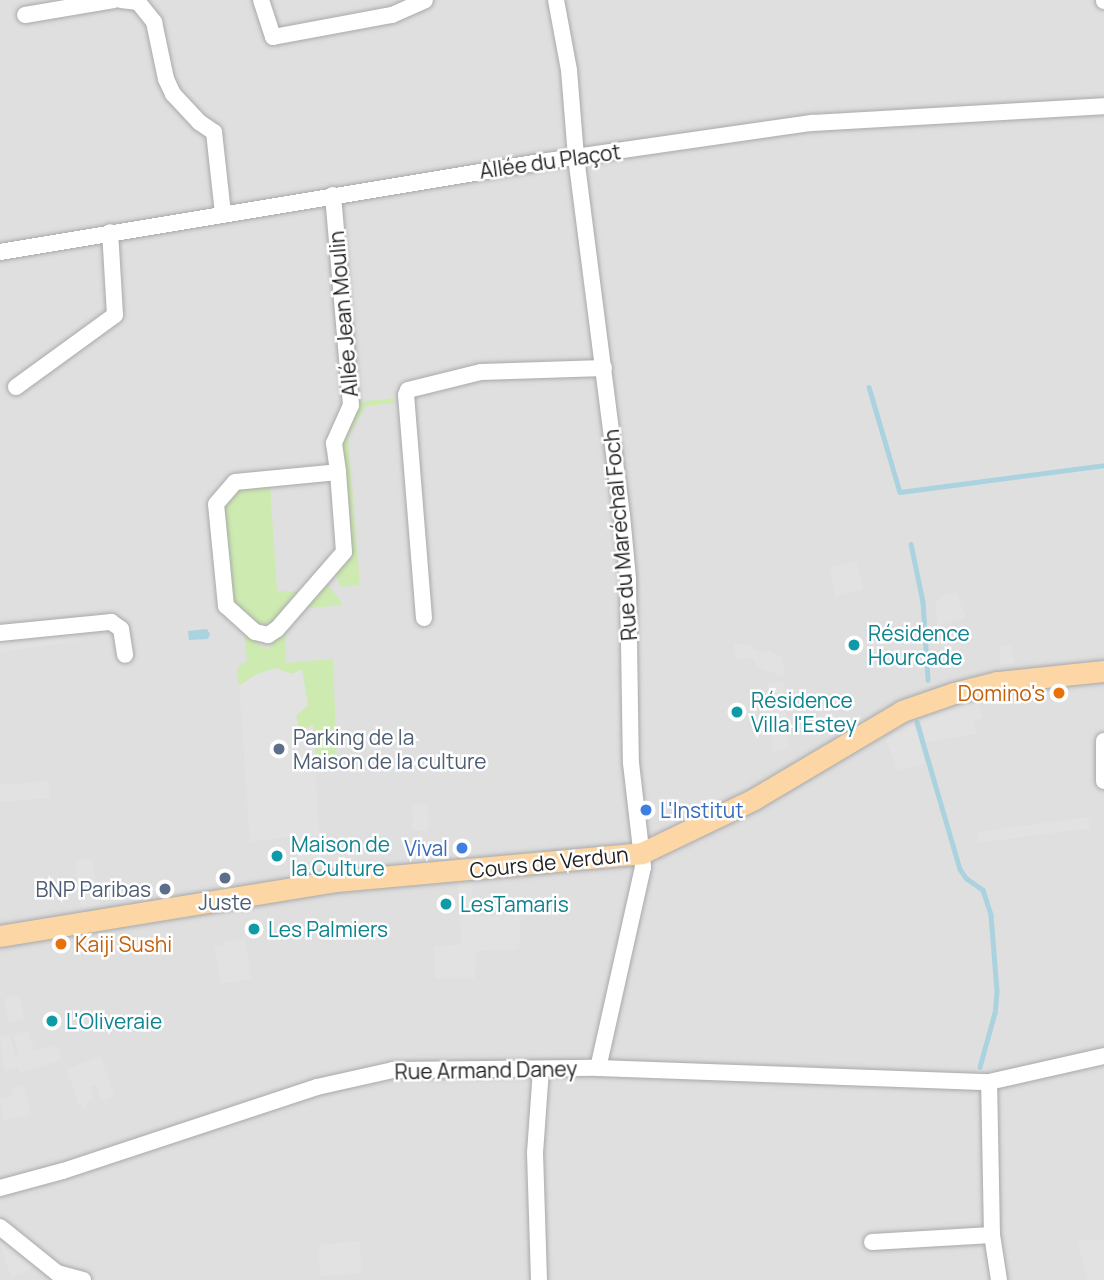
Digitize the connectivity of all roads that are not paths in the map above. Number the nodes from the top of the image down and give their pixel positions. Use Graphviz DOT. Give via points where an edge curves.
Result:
graph roads {
  1 [pos="114,0"];
  2 [pos="121,0"];
  3 [pos="261,0"];
  4 [pos="425,0"];
  5 [pos="556,0"];
  6 [pos="25,15"];
  7 [pos="1104,106"];
  8 [pos="576,157"];
  9 [pos="333,195"];
  10 [pos="223,213"];
  11 [pos="110,232"];
  12 [pos="0,252"];
  13 [pos="604,368"];
  14 [pos="16,387"];
  15 [pos="338,472"];
  16 [pos="424,618"];
  17 [pos="0,633"];
  18 [pos="125,655"];
  19 [pos="1104,671"];
  20 [pos="1104,741"];
  21 [pos="1104,782"];
  22 [pos="642,853"];
  23 [pos="0,936"];
  24 [pos="1104,1056"];
  25 [pos="598,1068"];
  26 [pos="541,1069"];
  27 [pos="989,1082"];
  28 [pos="0,1188"];
  29 [pos="0,1227"];
  30 [pos="992,1235"];
  31 [pos="872,1242"];
  32 [pos="76,1279"];
  33 [pos="539,1280"];
  34 [pos="999,1280"];
  1 -- 6 [label="street"];
  2 -- 10 [label="street" via="138,2 154,22 173,93 214,132"];
  3 -- 4 [label="street" via="273,37 392,15"];
  5 -- 8 [label="street, Rue du Maréchal Foch" via="569,71"];
  7 -- 8 [label="street, Allée du Plaçot" via="812,123"];
  8 -- 9 [label="street, Allée du Plaçot"];
  8 -- 13 [label="street, Rue du Maréchal Foch"];
  9 -- 10 [label="street, Allée du Plaçot"];
  9 -- 15 [label="street, Allée Jean Moulin" via="351,405 334,443"];
  10 -- 11 [label="street, Allée du Plaçot"];
  11 -- 12 [label="street, Allée du Plaçot"];
  11 -- 14 [label="street" via="115,315"];
  13 -- 16 [label="street" via="481,372 408,390"];
  13 -- 22 [label="street, Rue du Maréchal Foch" via="628,579 631,763"];
  15 -- 15 [label="street, Allée Jean Moulin" via="344,552 276,629 268,635 255,632 226,606 216,504 235,482"];
  17 -- 18 [label="street" via="111,622 121,629"];
  19 -- 22 [label="main road, Cours de Verdun" via="997,682 902,711 765,793"];
  20 -- 21 [label="street"];
  22 -- 23 [label="main road, Cours de Verdun" via="336,881"];
  22 -- 25 [label="street, Rue du Maréchal Foch" via="640,886"];
  24 -- 27 [label="street, Rue Armand Daney"];
  25 -- 26 [label="street, Rue Armand Daney"];
  25 -- 27 [label="street, Rue Armand Daney"];
  26 -- 28 [label="street, Rue Armand Daney" via="393,1070 317,1087"];
  26 -- 33 [label="street" via="535,1153"];
  27 -- 30 [label="street"];
  29 -- 32 [label="street" via="39,1261"];
  30 -- 31 [label="street"];
  30 -- 34 [label="street"];
}
